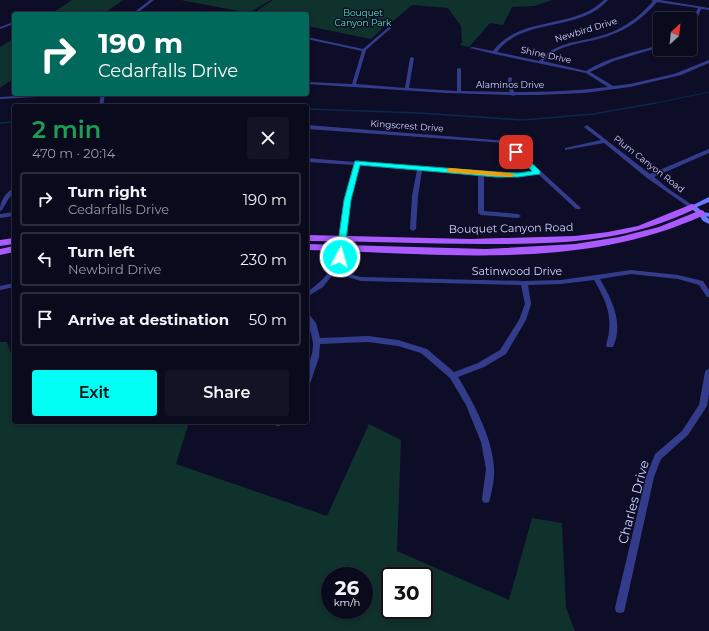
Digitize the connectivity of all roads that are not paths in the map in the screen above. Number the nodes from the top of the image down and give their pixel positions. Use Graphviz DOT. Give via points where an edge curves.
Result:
graph roads {
  1 [pos="152,0"];
  2 [pos="606,0"];
  3 [pos="654,0"];
  4 [pos="700,8"];
  5 [pos="709,10"];
  6 [pos="137,12"];
  7 [pos="697,15"];
  8 [pos="12,24"];
  9 [pos="390,26"];
  10 [pos="0,28"];
  11 [pos="309,38"];
  12 [pos="472,48"];
  13 [pos="653,49"];
  14 [pos="364,50"];
  15 [pos="494,53"];
  16 [pos="412,58"];
  17 [pos="709,61"];
  18 [pos="540,62"];
  19 [pos="459,69"];
  20 [pos="587,72"];
  21 [pos="510,78"];
  22 [pos="309,83"];
  23 [pos="354,85"];
  24 [pos="613,88"];
  25 [pos="407,89"];
  26 [pos="459,92"];
  27 [pos="513,95"];
  28 [pos="31,96"];
  29 [pos="0,98"];
  30 [pos="309,127"];
  31 [pos="587,127"];
  32 [pos="604,141"];
  33 [pos="567,149"];
  34 [pos="709,151"];
  35 [pos="309,160"];
  36 [pos="358,162"];
  37 [pos="420,168"];
  38 [pos="481,173"];
  39 [pos="537,173"];
  40 [pos="649,176"];
  41 [pos="12,192"];
  42 [pos="709,199"];
  43 [pos="692,207"];
  44 [pos="578,208"];
  45 [pos="0,209"];
  46 [pos="706,212"];
  47 [pos="12,214"];
  48 [pos="0,216"];
  49 [pos="518,216"];
  50 [pos="709,222"];
  51 [pos="413,229"];
  52 [pos="309,238"];
  53 [pos="12,241"];
  54 [pos="0,243"];
  55 [pos="342,243"];
  56 [pos="309,247"];
  57 [pos="12,250"];
  58 [pos="0,252"];
  59 [pos="334,271"];
  60 [pos="596,278"];
  61 [pos="524,283"];
  62 [pos="12,286"];
  63 [pos="0,288"];
  64 [pos="309,293"];
  65 [pos="709,295"];
  66 [pos="309,318"];
  67 [pos="316,341"];
  68 [pos="610,345"];
  69 [pos="709,372"];
  70 [pos="309,376"];
  71 [pos="453,376"];
  72 [pos="486,499"];
  73 [pos="620,608"];
  1 -- 6 [label="street"];
  2 -- 15 [label="street" via="575,18 534,27 511,37"];
  3 -- 4 [label="street"];
  3 -- 18 [label="street, Newbird Drive" via="645,14 626,27 599,37 556,47 546,53"];
  4 -- 5 [label="street"];
  4 -- 7 [label="street"];
  8 -- 10 [label="street"];
  9 -- 14 [label="street"];
  11 -- 14 [label="street"];
  12 -- 15 [label="street, Shine Drive"];
  13 -- 20 [label="street" via="596,65"];
  14 -- 23 [label="street"];
  15 -- 18 [label="street, Shine Drive"];
  16 -- 25 [label="street"];
  17 -- 24 [label="street, Alaminos Drive" via="677,74"];
  18 -- 20 [label="street, Shine Drive"];
  19 -- 26 [label="street"];
  20 -- 24 [label="street, Shine Drive"];
  21 -- 27 [label="street"];
  22 -- 23 [label="street, Alaminos Drive"];
  23 -- 25 [label="street, Alaminos Drive"];
  24 -- 27 [label="street, Alaminos Drive" via="574,93"];
  25 -- 26 [label="street, Alaminos Drive"];
  26 -- 27 [label="street, Alaminos Drive"];
  28 -- 29 [label="street"];
  30 -- 39 [label="street, Kingscrest Drive" via="506,142"];
  31 -- 32 [label="street, Plum Canyon Road"];
  32 -- 33 [label="street"];
  32 -- 40 [label="street, Plum Canyon Road"];
  34 -- 40 [label="street"];
  35 -- 36 [label="street"];
  36 -- 37 [label="street"];
  36 -- 55 [label="street" via="347,200"];
  37 -- 38 [label="street"];
  37 -- 51 [label="street"];
  38 -- 39 [label="street"];
  38 -- 49 [label="street" via="481,213"];
  39 -- 44 [label="street"];
  40 -- 43 [label="street, Plum Canyon Road"];
  41 -- 45 [label="street"];
  42 -- 43 [label="main road, Bouquet Canyon Road"];
  43 -- 46 [label="main road, Plum Canyon Road"];
  43 -- 55 [label="main road, Bouquet Canyon Road" via="656,223 632,230 589,237 473,242"];
  46 -- 50 [label="main road, Plum Canyon Road" via="705,220"];
  46 -- 55 [label="main road, Bouquet Canyon Road" via="632,238 556,249 475,251"];
  47 -- 48 [label="street"];
  52 -- 55 [label="main road, Bouquet Canyon Road"];
  53 -- 54 [label="main road"];
  55 -- 56 [label="main road, Bouquet Canyon Road"];
  55 -- 59 [label="street"];
  57 -- 58 [label="main road"];
  59 -- 61 [label="street, Satinwood Drive" via="361,279"];
  59 -- 64 [label="street"];
  60 -- 61 [label="street, Satinwood Drive"];
  60 -- 65 [label="street, Satinwood Drive" via="631,272 672,276 701,283"];
  60 -- 68 [label="street" via="610,300 614,316 614,336"];
  61 -- 71 [label="street" via="528,304 522,320 503,352 481,365"];
  62 -- 63 [label="street"];
  66 -- 67 [label="street"];
  67 -- 70 [label="street" via="315,362"];
  67 -- 71 [label="street" via="368,339 398,343 424,351"];
  69 -- 73 [label="street, Charles Drive" via="703,406 685,433 658,457 650,476"];
  71 -- 72 [label="street" via="470,404 485,442 490,469"];
}
